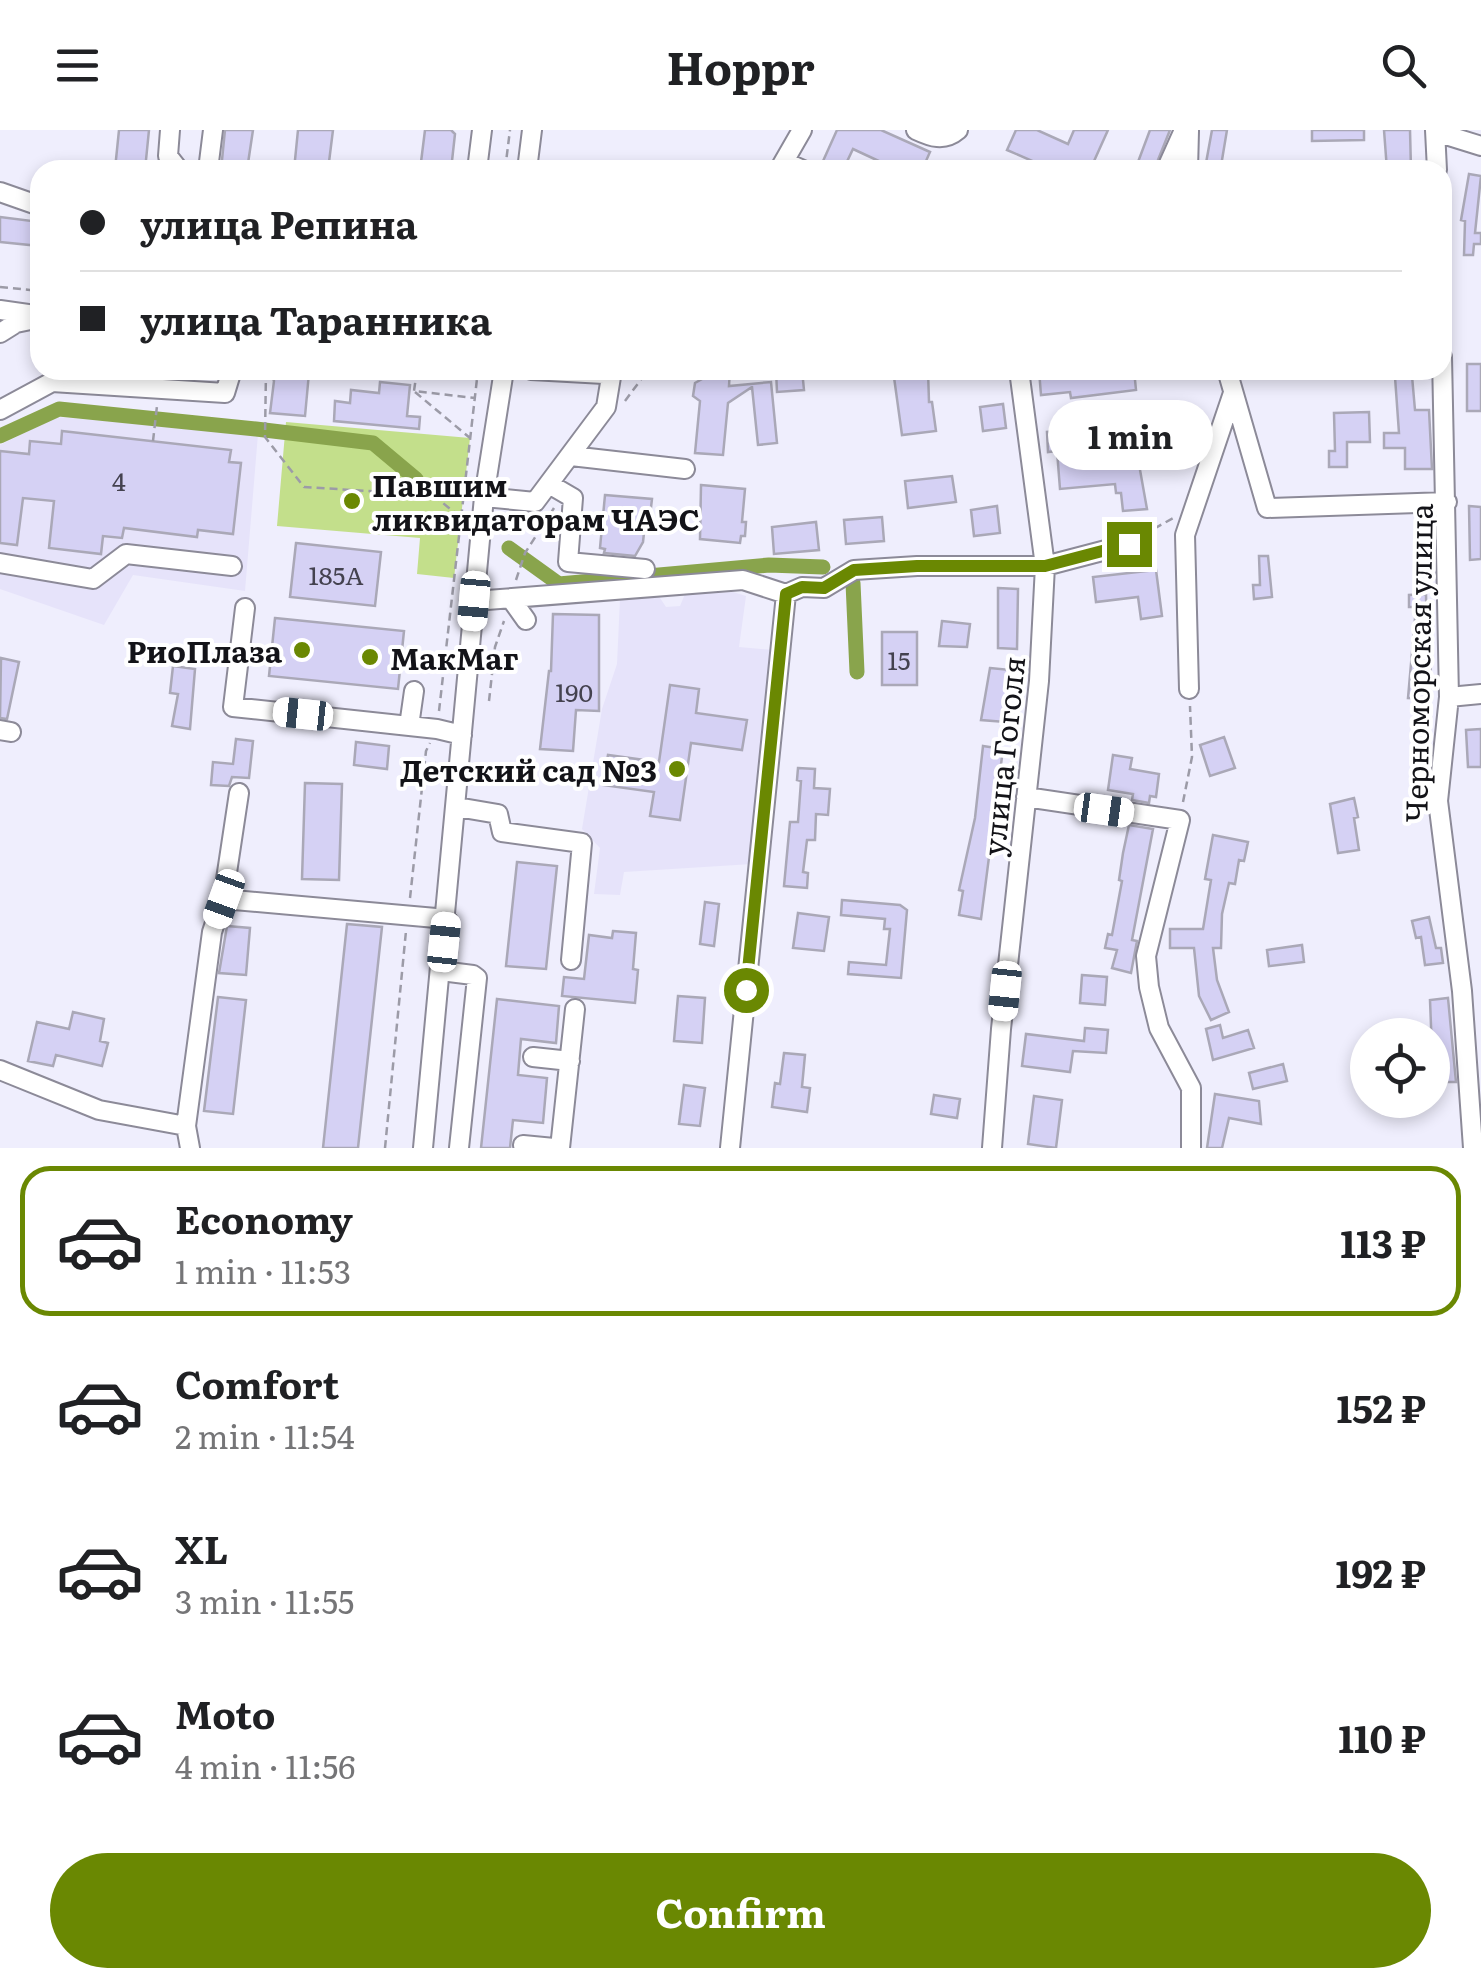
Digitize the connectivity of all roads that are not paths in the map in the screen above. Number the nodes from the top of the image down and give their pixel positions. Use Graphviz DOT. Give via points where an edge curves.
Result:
graph roads {
  1 [pos="170,130"];
  2 [pos="213,130"];
  3 [pos="482,130"];
  4 [pos="532,130"];
  5 [pos="802,130"];
  6 [pos="917,130"];
  7 [pos="958,130"];
  8 [pos="1186,130"];
  9 [pos="1435,131"];
  10 [pos="1481,146"];
  11 [pos="171,160"];
  12 [pos="209,160"];
  13 [pos="478,160"];
  14 [pos="529,160"];
  15 [pos="785,160"];
  16 [pos="1171,160"];
  17 [pos="1188,160"];
  18 [pos="1436,160"];
  19 [pos="0,192"];
  20 [pos="30,202"];
  21 [pos="0,310"];
  22 [pos="30,314"];
  23 [pos="30,319"];
  24 [pos="0,333"];
  25 [pos="229,380"];
  26 [pos="502,380"];
  27 [pos="611,380"];
  28 [pos="1020,380"];
  29 [pos="1230,380"];
  30 [pos="1443,380"];
  31 [pos="1233,391"];
  32 [pos="0,410"];
  33 [pos="571,456"];
  34 [pos="685,469"];
  35 [pos="549,484"];
  36 [pos="484,497"];
  37 [pos="1447,502"];
  38 [pos="1129,544"];
  39 [pos="0,563"];
  40 [pos="232,566"];
  41 [pos="1045,566"];
  42 [pos="645,568"];
  43 [pos="786,594"];
  44 [pos="511,599"];
  45 [pos="474,601"];
  46 [pos="245,608"];
  47 [pos="526,620"];
  48 [pos="1189,689"];
  49 [pos="414,692"];
  50 [pos="1481,694"];
  51 [pos="1449,697"];
  52 [pos="409,726"];
  53 [pos="462,736"];
  54 [pos="239,793"];
  55 [pos="1026,797"];
  56 [pos="457,807"];
  57 [pos="224,899"];
  58 [pos="446,919"];
  59 [pos="570,960"];
  60 [pos="441,971"];
  61 [pos="576,1009"];
  62 [pos="532,1058"];
  63 [pos="570,1062"];
  64 [pos="0,1070"];
  65 [pos="186,1126"];
  66 [pos="523,1145"];
  67 [pos="190,1148"];
  68 [pos="422,1148"];
  69 [pos="459,1148"];
  70 [pos="557,1148"];
  71 [pos="730,1148"];
  72 [pos="992,1148"];
  73 [pos="1191,1148"];
  74 [pos="1473,1148"];
  1 -- 11 [label="street"];
  2 -- 12 [label="street"];
  3 -- 13 [label="street"];
  4 -- 14 [label="street"];
  5 -- 15 [label="street"];
  6 -- 7 [label="street" via="937,138"];
  8 -- 16 [label="street"];
  8 -- 17 [label="street"];
  9 -- 10 [label="street"];
  9 -- 18 [label="street"];
  19 -- 20 [label="street"];
  21 -- 22 [label="street"];
  23 -- 24 [label="street"];
  25 -- 32 [label="street" via="226,393 52,382"];
  26 -- 36 [label="street"];
  27 -- 33 [label="street" via="604,428"];
  28 -- 41 [label="street, улица Гоголя"];
  29 -- 31 [label="street"];
  30 -- 37 [label="street, Черноморская улица"];
  31 -- 37 [label="street" via="1268,508"];
  31 -- 48 [label="street" via="1185,535"];
  33 -- 34 [label="street"];
  33 -- 35 [label="street"];
  35 -- 36 [label="street" via="536,502"];
  35 -- 42 [label="street" via="573,498 568,562"];
  36 -- 45 [label="street"];
  37 -- 51 [label="street, Черноморская улица"];
  38 -- 41 [label="street"];
  39 -- 40 [label="street" via="93,579 126,554"];
  41 -- 43 [label="street" via="854,570 824,588"];
  41 -- 55 [label="street, улица Гоголя"];
  43 -- 44 [label="street" via="743,580"];
  43 -- 71 [label="street"];
  44 -- 45 [label="street"];
  44 -- 47 [label="street"];
  45 -- 53 [label="street"];
  46 -- 52 [label="street" via="233,707"];
  49 -- 52 [label="street"];
  50 -- 51 [label="street"];
  51 -- 74 [label="street, Черноморская улица" via="1438,801"];
  52 -- 53 [label="street"];
  53 -- 56 [label="street"];
  54 -- 57 [label="street"];
  55 -- 72 [label="street, улица Гоголя"];
  55 -- 73 [label="street" via="1180,820 1146,956 1160,1028 1191,1088"];
  56 -- 58 [label="street"];
  56 -- 59 [label="street" via="498,814 502,832 582,843"];
  57 -- 58 [label="street"];
  57 -- 65 [label="street" via="212,932"];
  58 -- 60 [label="street"];
  60 -- 68 [label="street"];
  60 -- 69 [label="street" via="476,978"];
  61 -- 63 [label="street"];
  62 -- 63 [label="street"];
  63 -- 70 [label="street"];
  64 -- 65 [label="street" via="99,1110"];
  65 -- 67 [label="street"];
  66 -- 70 [label="street"];
}
